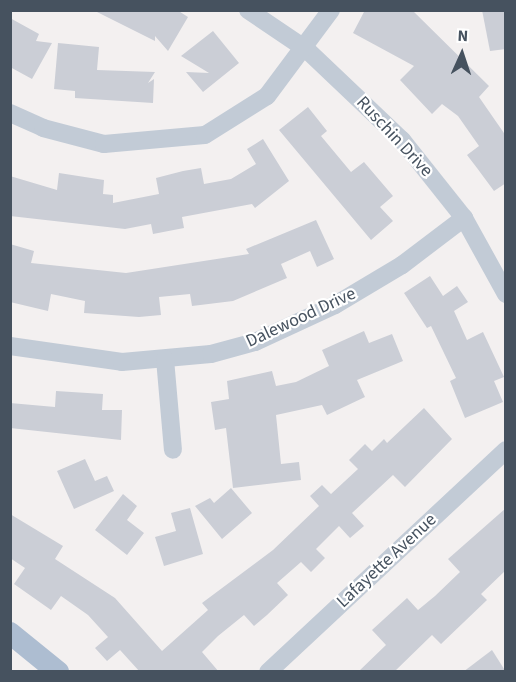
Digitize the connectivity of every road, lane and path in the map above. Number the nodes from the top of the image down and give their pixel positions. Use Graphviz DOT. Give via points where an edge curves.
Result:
graph roads {
  1 [pos="248,10"];
  2 [pos="331,10"];
  3 [pos="307,50"];
  4 [pos="10,113"];
  5 [pos="464,218"];
  6 [pos="506,294"];
  7 [pos="10,346"];
  8 [pos="165,359"];
  9 [pos="173,450"];
  10 [pos="506,450"];
  11 [pos="10,633"];
  12 [pos="58,672"];
  13 [pos="268,672"];
  1 -- 3 [label="street, Ruschin Drive"];
  2 -- 3 [label="street"];
  3 -- 4 [label="street" via="267,96 205,135 104,144 43,128"];
  3 -- 5 [label="street, Ruschin Drive" via="402,140"];
  5 -- 6 [label="street, Ruschin Drive"];
  5 -- 8 [label="street, Dalewood Drive" via="402,266 335,305 255,342"];
  7 -- 8 [label="street, Dalewood Drive" via="74,358"];
  8 -- 9 [label="street"];
  10 -- 13 [label="street, Lafayette Avenue"];
  11 -- 12 [label="main road"];
}
